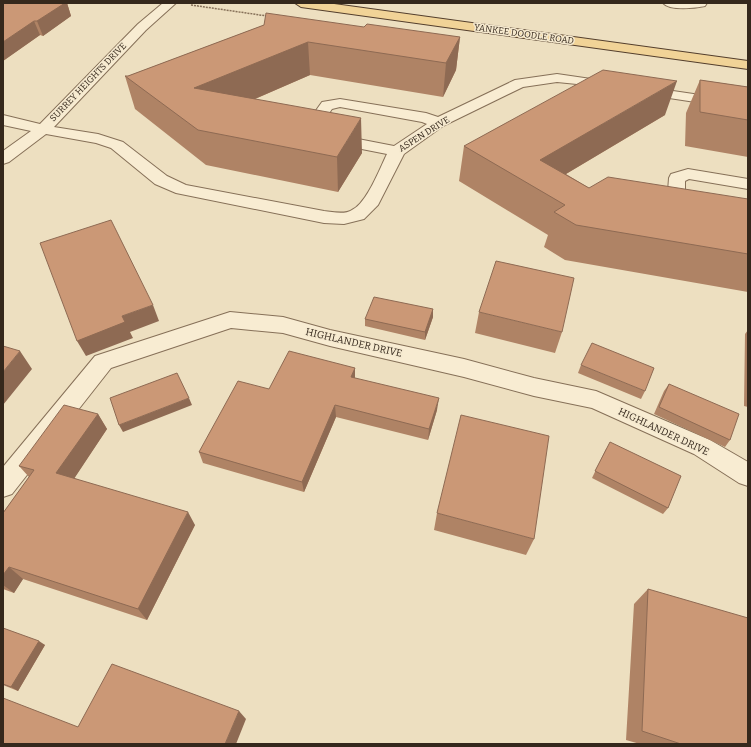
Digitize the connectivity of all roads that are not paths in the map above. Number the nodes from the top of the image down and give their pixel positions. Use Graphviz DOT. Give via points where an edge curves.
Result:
graph roads {
  1 [pos="170,3"];
  2 [pos="301,3"];
  3 [pos="669,3"];
  4 [pos="701,3"];
  5 [pos="748,65"];
  6 [pos="748,106"];
  7 [pos="3,120"];
  8 [pos="438,124"];
  9 [pos="43,129"];
  10 [pos="397,151"];
  11 [pos="3,159"];
  12 [pos="748,184"];
  13 [pos="703,217"];
  14 [pos="748,475"];
  15 [pos="3,486"];
  1 -- 9 [label="street, SURREY HEIGHTS DRIVE" via="142,27"];
  2 -- 5 [label="main road, YANKEE DOODLE ROAD"];
  3 -- 4 [label="street"];
  6 -- 8 [label="street, ASPEN DRIVE" via="577,80 544,79 520,83"];
  7 -- 9 [label="street, ASPEN DRIVE"];
  8 -- 10 [label="street, ASPEN DRIVE"];
  8 -- 10 [label="street" via="426,118 340,103 327,105 310,130 317,136"];
  9 -- 10 [label="street, ASPEN DRIVE" via="117,145 171,185 324,217 344,218 358,215 369,205"];
  9 -- 11 [label="street, SURREY HEIGHTS DRIVE"];
  12 -- 13 [label="street" via="688,174 677,178 676,205 689,214"];
  14 -- 15 [label="street, HIGHLANDER DRIVE" via="702,447 596,400 534,388 464,368 283,325 230,320 103,362"];
}
